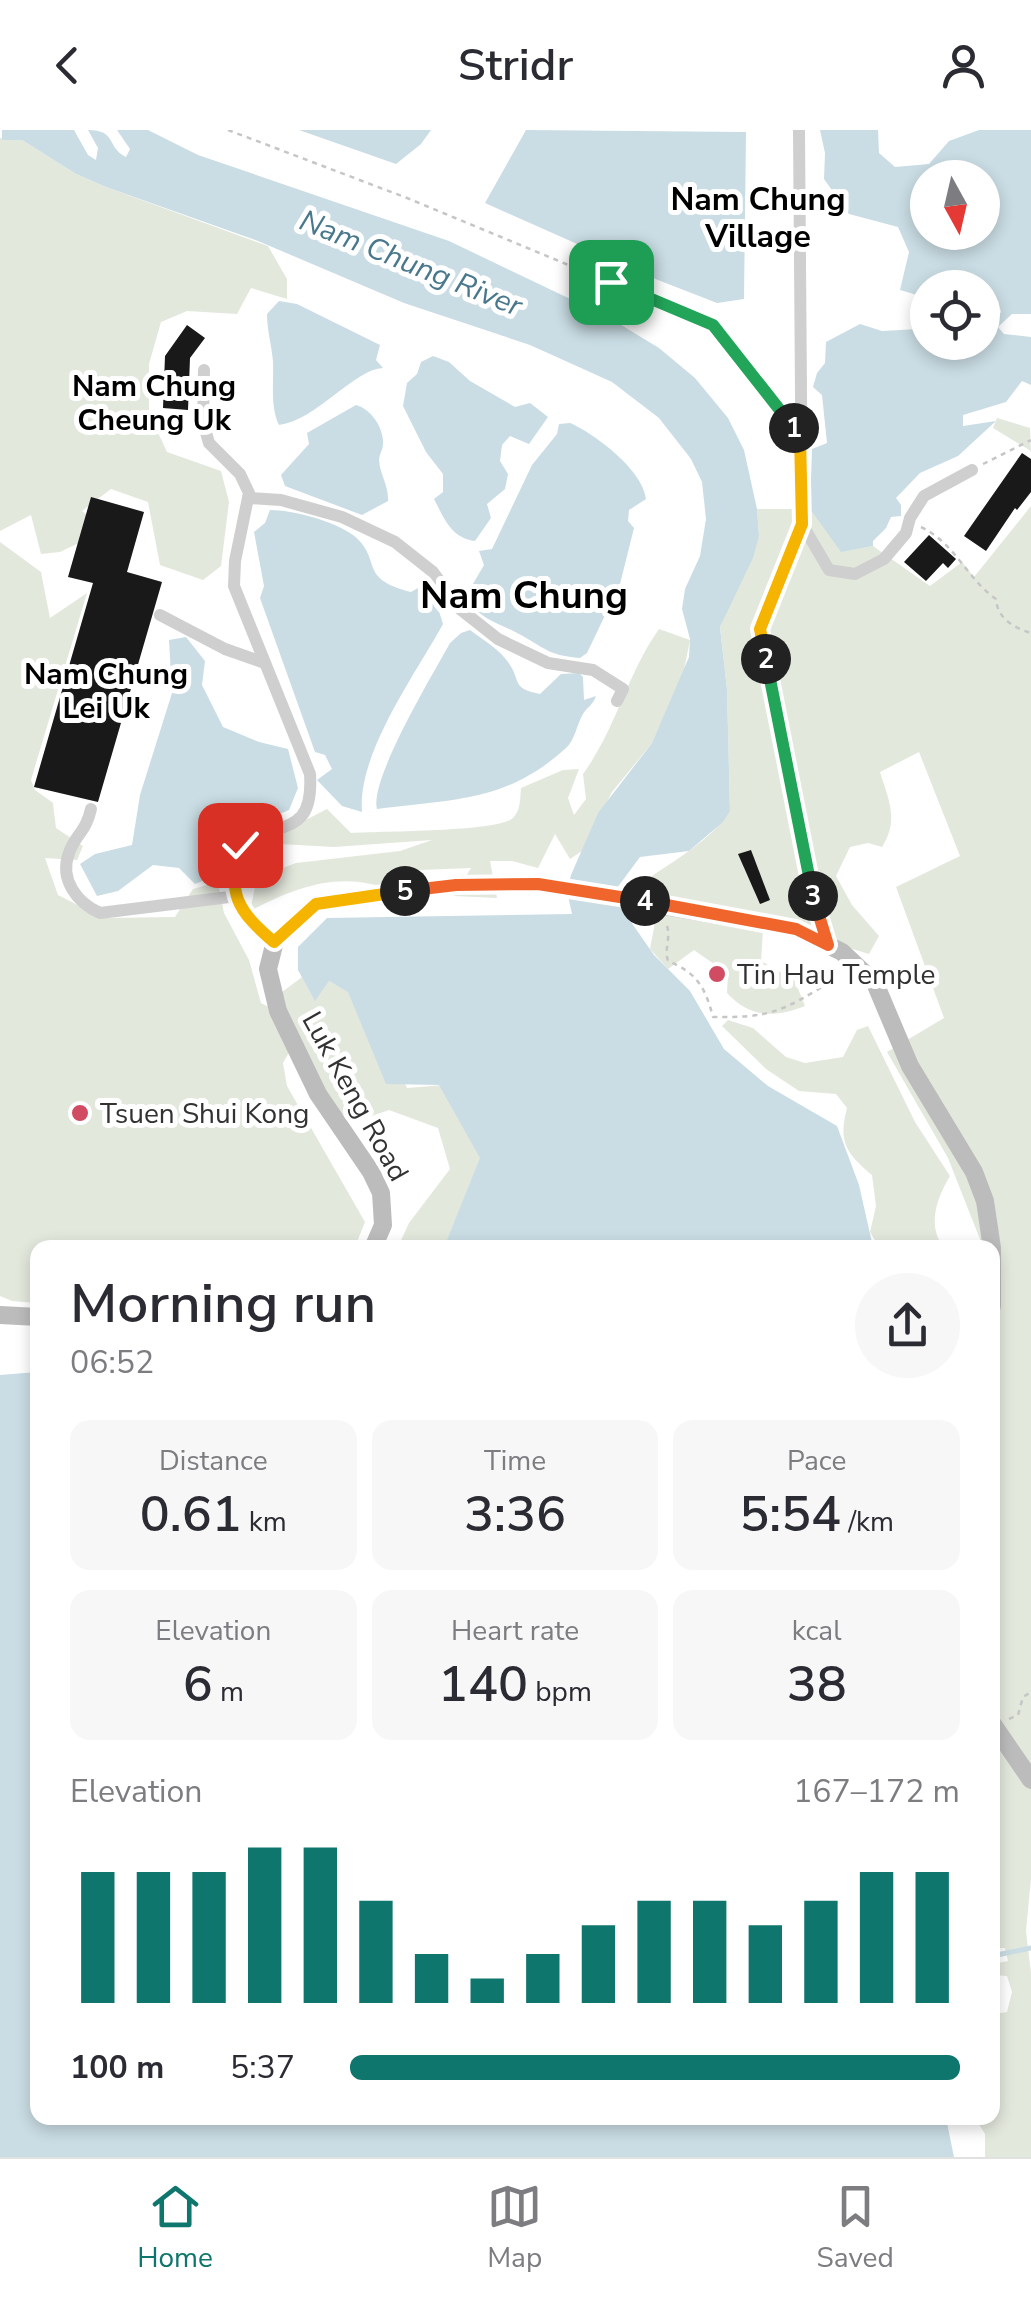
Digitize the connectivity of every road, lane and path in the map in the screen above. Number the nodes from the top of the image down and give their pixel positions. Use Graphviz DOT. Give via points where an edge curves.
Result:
graph roads {
  1 [pos="228,130"];
  2 [pos="799,130"];
  3 [pos="204,370"];
  4 [pos="800,436"];
  5 [pos="1031,440"];
  6 [pos="972,470"];
  7 [pos="248,498"];
  8 [pos="909,521"];
  9 [pos="802,524"];
  10 [pos="160,614"];
  11 [pos="1031,633"];
  12 [pos="262,662"];
  13 [pos="617,701"];
  14 [pos="91,809"];
  15 [pos="237,896"];
  16 [pos="666,905"];
  17 [pos="274,942"];
  18 [pos="835,948"];
  19 [pos="376,1240"];
  20 [pos="991,1240"];
  21 [pos="0,1315"];
  22 [pos="30,1317"];
  23 [pos="1031,1692"];
  24 [pos="1000,1721"];
  25 [pos="1031,1780"];
  1 -- 4 [label="path" via="713,325"];
  2 -- 4 [label="street"];
  3 -- 7 [label="street" via="208,443 240,474"];
  4 -- 9 [label="street"];
  5 -- 6 [label="path"];
  6 -- 8 [label="street" via="924,496"];
  7 -- 12 [label="street" via="234,586"];
  7 -- 13 [label="street" via="342,518 395,542 498,639 548,663 593,670 622,689"];
  8 -- 9 [label="street" via="884,558 855,574 830,570"];
  8 -- 11 [label="path" via="946,544 996,599 1006,620"];
  9 -- 18 [label="street" via="760,629 811,888"];
  10 -- 12 [label="street"];
  12 -- 15 [label="street" via="310,774 311,798 289,827 240,845"];
  14 -- 15 [label="street" via="65,869 84,906 100,913"];
  15 -- 17 [label="street" via="245,917"];
  16 -- 17 [label="street" via="538,884 456,885 316,904"];
  16 -- 18 [label="street" via="796,929"];
  16 -- 18 [label="path" via="668,962 705,987 713,1017 757,1018 788,1008 832,981"];
  17 -- 19 [label="street, Luk Keng Road" via="268,969 284,1025 381,1194 384,1218"];
  18 -- 20 [label="street" via="874,983 910,1066 970,1163"];
  21 -- 22 [label="street"];
  23 -- 24 [label="path" via="1018,1716"];
  24 -- 25 [label="street"];
}
